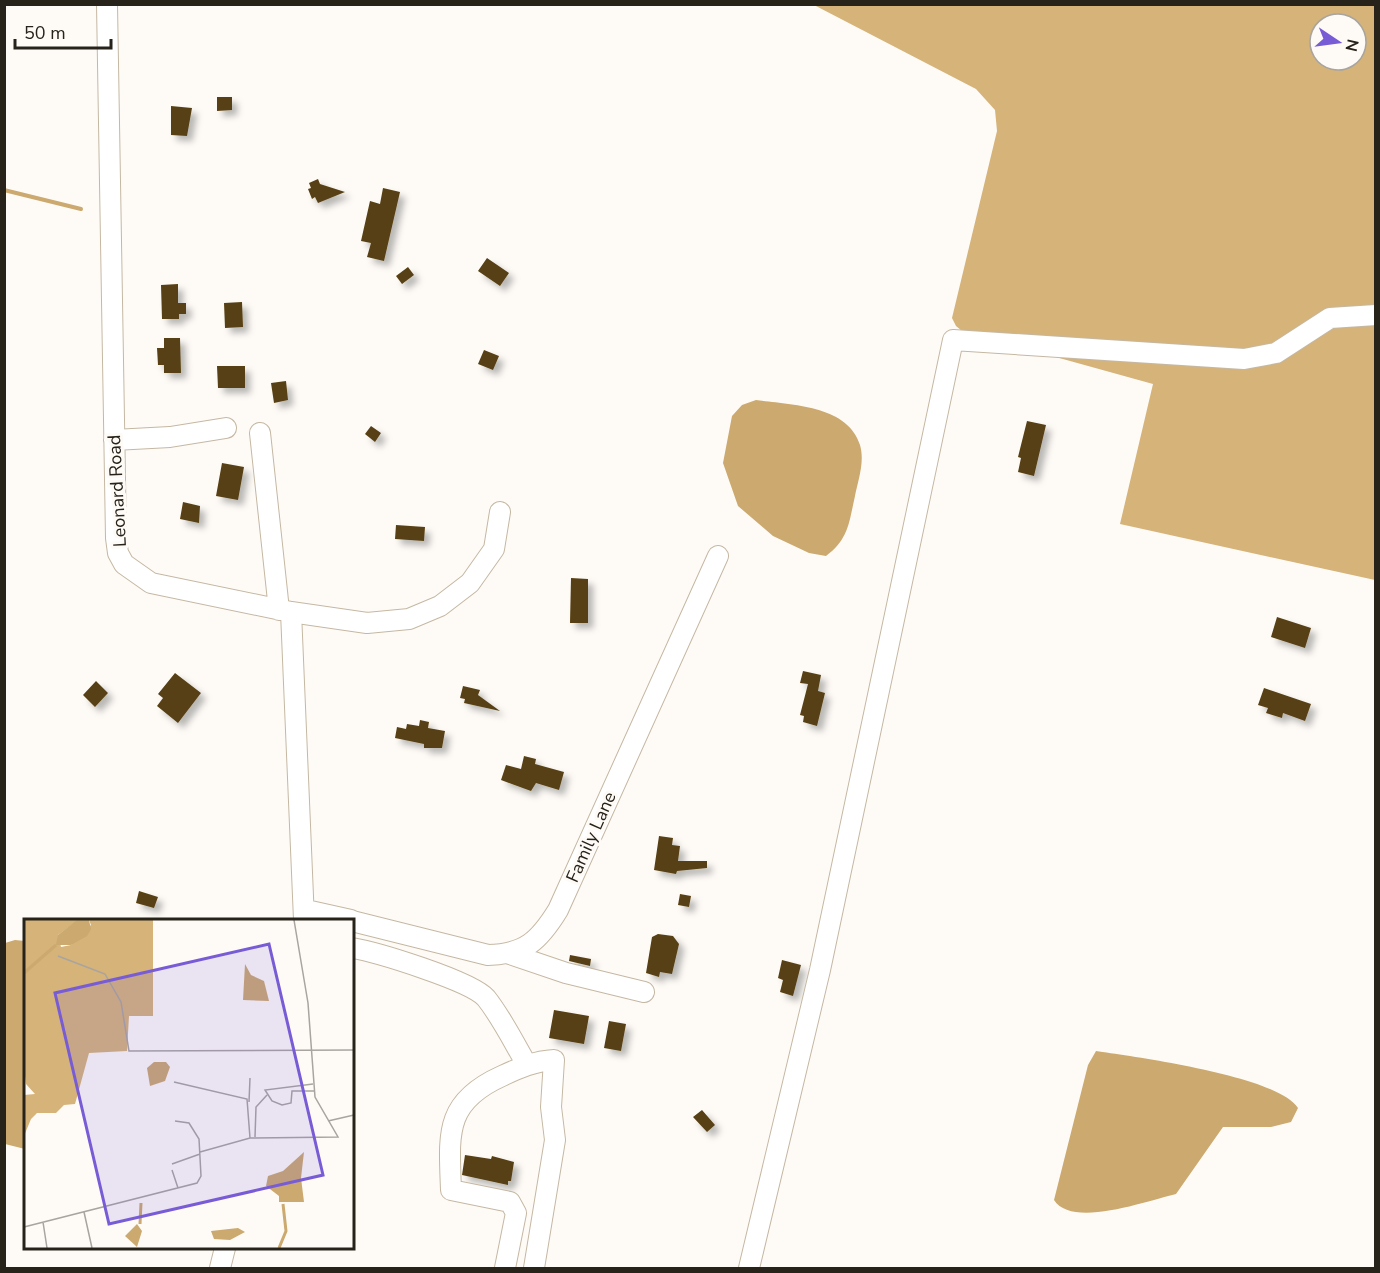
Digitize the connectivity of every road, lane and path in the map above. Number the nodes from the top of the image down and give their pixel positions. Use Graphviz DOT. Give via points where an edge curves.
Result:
graph roads {
  1 [pos="107,4"];
  2 [pos="1376,315"];
  3 [pos="226,428"];
  4 [pos="260,433"];
  5 [pos="114,440"];
  6 [pos="500,512"];
  7 [pos="718,556"];
  8 [pos="285,611"];
  9 [pos="305,915"];
  10 [pos="336,919"];
  11 [pos="354,922"];
  12 [pos="354,949"];
  13 [pos="510,954"];
  14 [pos="644,992"];
  15 [pos="527,1065"];
  16 [pos="225,1249"];
  17 [pos="220,1269"];
  18 [pos="505,1269"];
  19 [pos="534,1269"];
  20 [pos="749,1269"];
  1 -- 5 [label="street, Leonard Road"];
  2 -- 20 [label="street" via="1330,318 1276,353 1244,359 953,340 820,970"];
  3 -- 5 [label="street"];
  4 -- 8 [label="street"];
  5 -- 8 [label="street, Leonard Road" via="116,538 124,564 151,583"];
  6 -- 8 [label="street, Leonard Road" via="494,549 470,583 440,606 409,619 367,623"];
  7 -- 13 [label="street, Family Lane" via="558,910 546,930 529,946"];
  8 -- 9 [label="street"];
  9 -- 10 [label="street"];
  11 -- 13 [label="street" via="488,955"];
  12 -- 15 [label="street" via="470,987 485,997"];
  13 -- 14 [label="street" via="566,974"];
  15 -- 18 [label="street" via="483,1084 465,1099 449,1134 451,1190 510,1202 516,1213"];
  15 -- 19 [label="street" via="554,1060 550,1107 555,1140"];
  16 -- 17 [label="street"];
}
